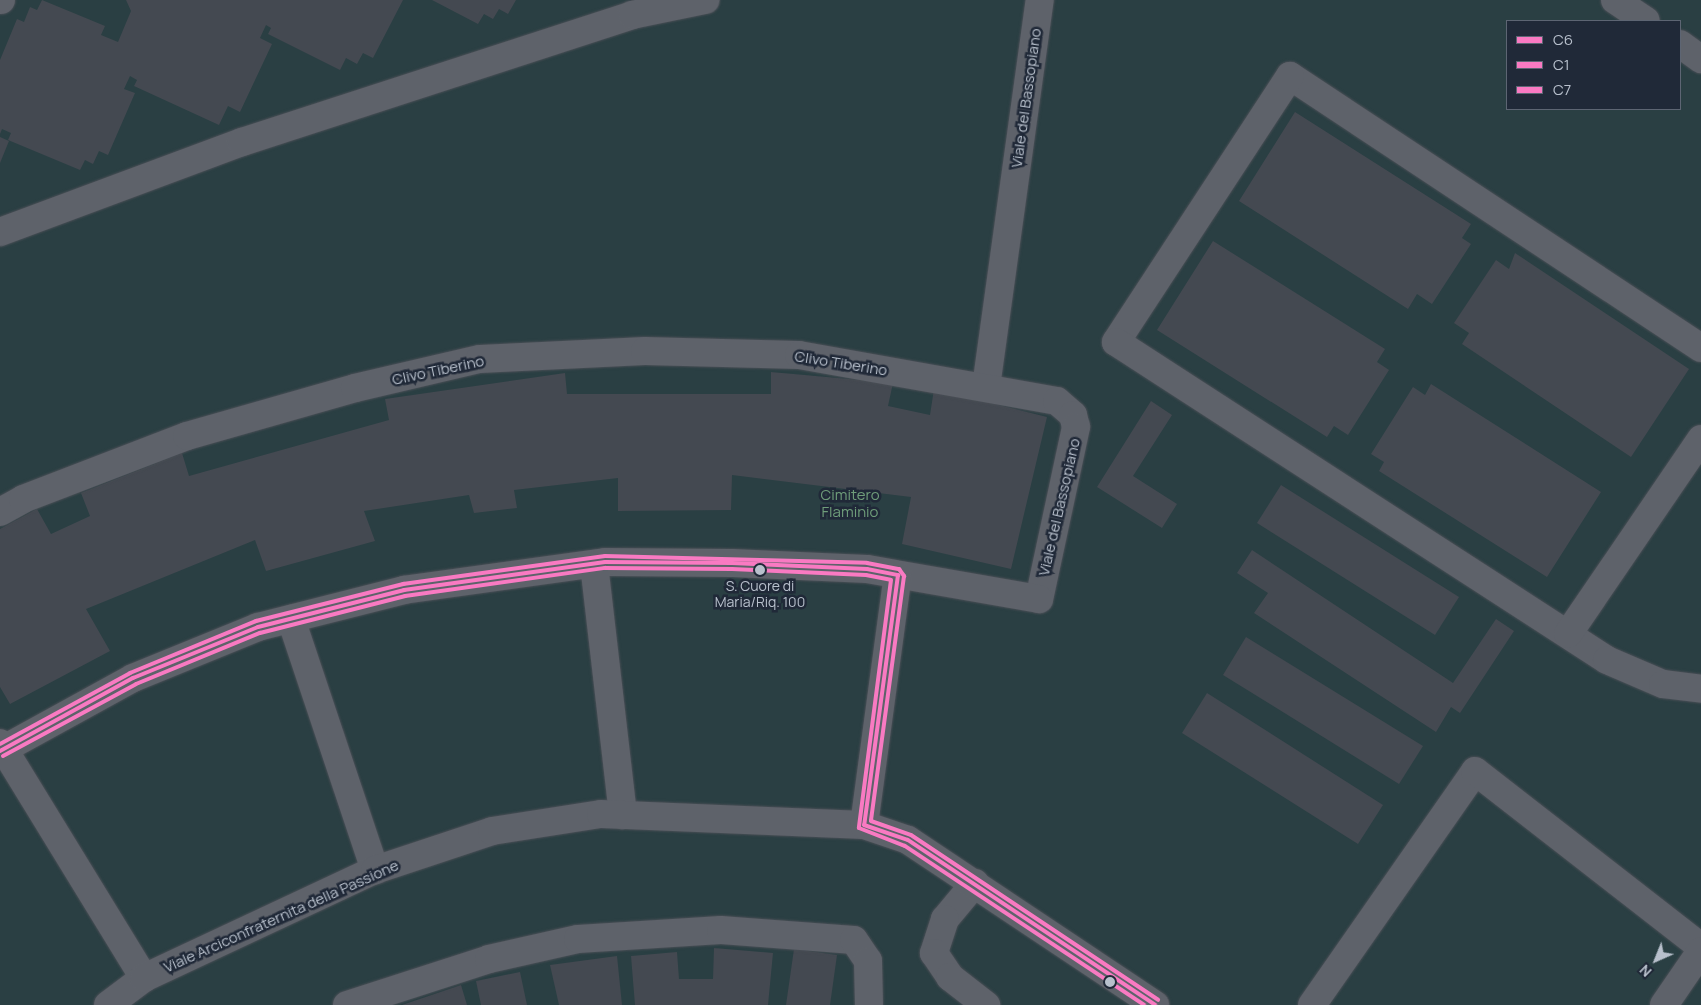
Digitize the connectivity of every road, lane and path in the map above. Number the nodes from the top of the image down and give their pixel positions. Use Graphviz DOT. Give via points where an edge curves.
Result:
graph roads {
  1 [pos="705,0"];
  2 [pos="1040,0"];
  3 [pos="1615,0"];
  4 [pos="1645,20"];
  5 [pos="1681,45"];
  6 [pos="1701,59"];
  7 [pos="0,232"];
  8 [pos="1701,348"];
  9 [pos="986,387"];
  10 [pos="1701,439"];
  11 [pos="0,512"];
  12 [pos="594,564"];
  13 [pos="898,575"];
  14 [pos="291,619"];
  15 [pos="1568,634"];
  16 [pos="1701,689"];
  17 [pos="1,748"];
  18 [pos="623,815"];
  19 [pos="864,825"];
  20 [pos="375,870"];
  21 [pos="975,883"];
  22 [pos="1701,949"];
  23 [pos="144,978"];
  24 [pos="108,1005"];
  25 [pos="347,1005"];
  26 [pos="869,1005"];
  27 [pos="986,1005"];
  28 [pos="1155,1005"];
  29 [pos="1312,1005"];
  30 [pos="1664,1005"];
  1 -- 7 [label="lane" via="632,15 251,139"];
  2 -- 9 [label="lane, Viale del Bassopiano"];
  3 -- 4 [label="lane"];
  5 -- 6 [label="lane"];
  8 -- 15 [label="lane" via="1290,76 1116,342"];
  9 -- 11 [label="lane, Clivo Tiberino" via="799,355 646,352 480,358 355,388 187,436 22,499"];
  9 -- 13 [label="lane, Viale del Bassopiano" via="1057,401 1073,415 1076,428 1039,599"];
  10 -- 15 [label="lane"];
  12 -- 13 [label="lane" via="732,563 867,569"];
  12 -- 14 [label="lane" via="404,590"];
  12 -- 18 [label="lane"];
  13 -- 19 [label="lane"];
  14 -- 17 [label="lane" via="258,627 133,678"];
  14 -- 20 [label="lane"];
  15 -- 16 [label="lane" via="1607,660 1663,684"];
  17 -- 23 [label="lane"];
  18 -- 19 [label="lane, Viale Arciconfraternita della Passione"];
  18 -- 20 [label="lane, Viale Arciconfraternita della Passione" via="601,814 492,831"];
  19 -- 21 [label="lane, Viale Arciconfraternita della Passione" via="908,840"];
  20 -- 23 [label="lane, Viale Arciconfraternita della Passione"];
  21 -- 27 [label="lane" via="945,919 934,952 950,977"];
  21 -- 28 [label="lane, Viale Arciconfraternita della Passione"];
  22 -- 29 [label="lane" via="1476,771"];
  22 -- 30 [label="lane"];
  23 -- 24 [label="lane, Viale Arciconfraternita della Passione"];
  25 -- 26 [label="lane" via="489,959 578,939 721,930 854,940 868,961"];
}
